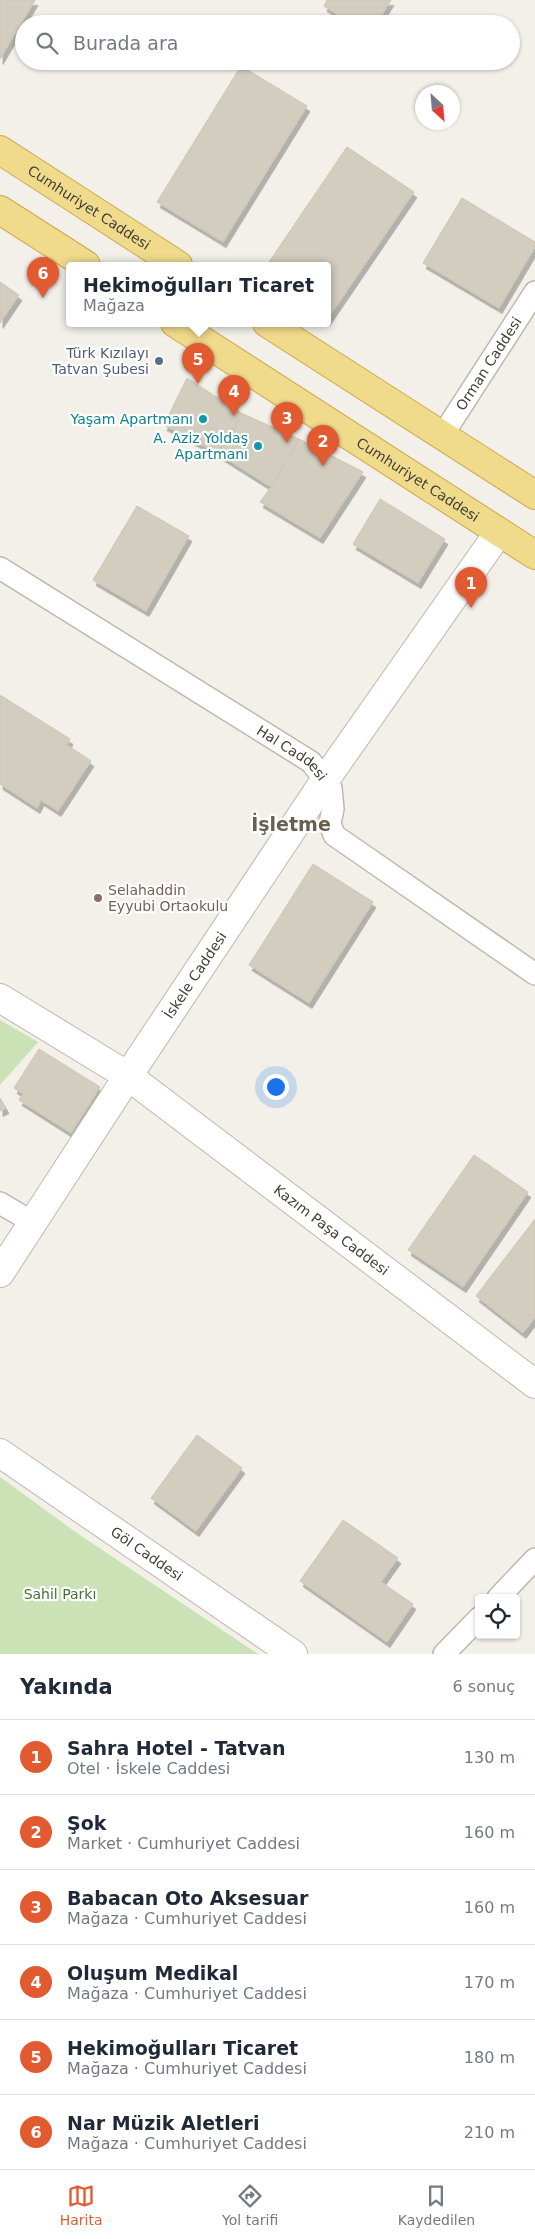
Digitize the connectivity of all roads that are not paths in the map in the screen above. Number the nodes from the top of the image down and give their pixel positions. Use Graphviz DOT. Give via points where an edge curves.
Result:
graph roads {
  1 [pos="0,150"];
  2 [pos="0,210"];
  3 [pos="81,262"];
  4 [pos="173,262"];
  5 [pos="535,292"];
  6 [pos="181,327"];
  7 [pos="273,327"];
  8 [pos="442,436"];
  9 [pos="535,495"];
  10 [pos="499,532"];
  11 [pos="535,555"];
  12 [pos="0,568"];
  13 [pos="325,780"];
  14 [pos="535,974"];
  15 [pos="0,998"];
  16 [pos="128,1076"];
  17 [pos="0,1203"];
  18 [pos="34,1223"];
  19 [pos="0,1273"];
  20 [pos="535,1384"];
  21 [pos="0,1453"];
  22 [pos="535,1559"];
  23 [pos="502,1594"];
  24 [pos="475,1622"];
  25 [pos="293,1654"];
  26 [pos="444,1654"];
  1 -- 4 [label="highway, Cumhuriyet Caddesi"];
  2 -- 3 [label="highway"];
  5 -- 8 [label="street, Orman Caddesi"];
  6 -- 10 [label="highway, Cumhuriyet Caddesi"];
  7 -- 8 [label="highway"];
  8 -- 9 [label="highway"];
  10 -- 11 [label="highway, Cumhuriyet Caddesi"];
  10 -- 13 [label="street, İskele Caddesi"];
  12 -- 13 [label="street, Hal Caddesi" via="311,762"];
  13 -- 14 [label="street, Hal Caddesi" via="331,788 333,809 330,823 334,835"];
  13 -- 16 [label="street, İskele Caddesi"];
  15 -- 16 [label="street, Kazım Paşa Caddesi"];
  16 -- 18 [label="street, İskele Caddesi"];
  16 -- 20 [label="street, Kazım Paşa Caddesi"];
  17 -- 18 [label="street"];
  18 -- 19 [label="street, İskele Caddesi"];
  21 -- 25 [label="street, Göl Caddesi"];
  22 -- 23 [label="street"];
  24 -- 26 [label="street"];
}
